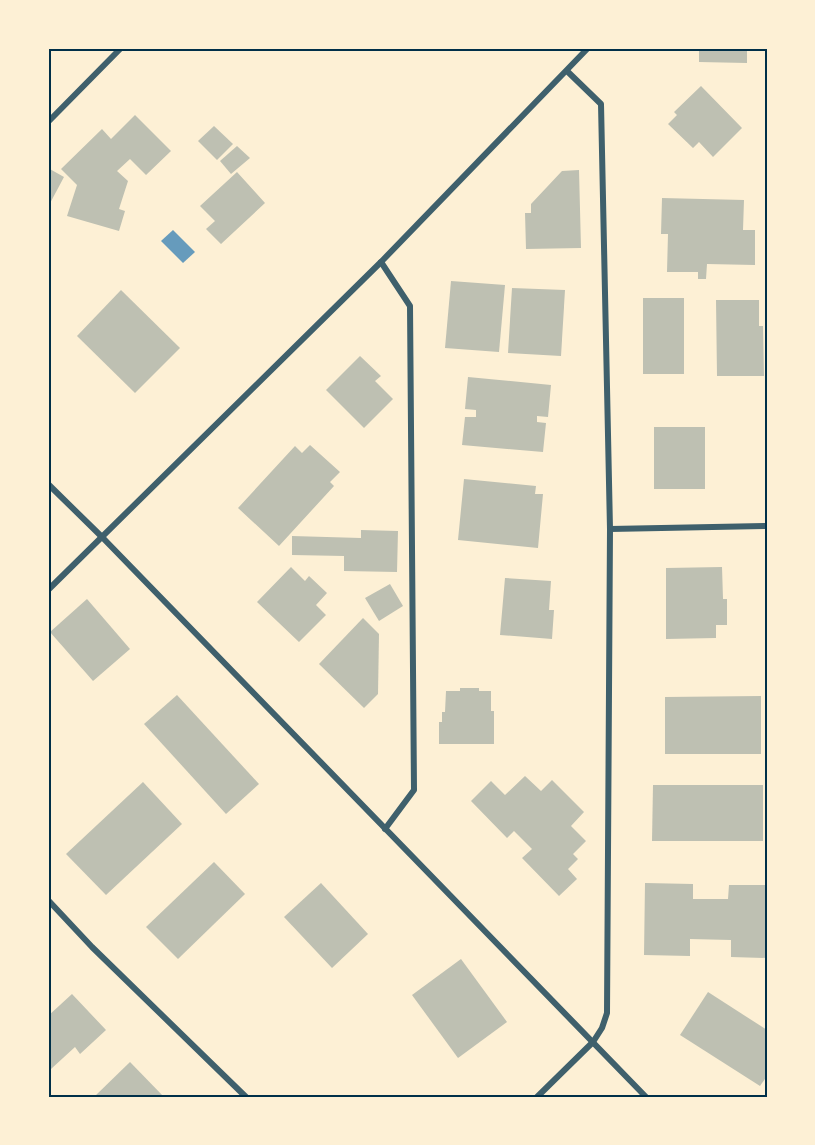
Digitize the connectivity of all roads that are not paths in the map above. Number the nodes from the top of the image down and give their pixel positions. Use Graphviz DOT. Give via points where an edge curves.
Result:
graph roads {
  1 [pos="121,48"];
  2 [pos="588,48"];
  3 [pos="567,70"];
  4 [pos="48,122"];
  5 [pos="381,262"];
  6 [pos="48,484"];
  7 [pos="767,526"];
  8 [pos="610,529"];
  9 [pos="101,536"];
  10 [pos="48,590"];
  11 [pos="385,829"];
  12 [pos="48,900"];
  13 [pos="593,1042"];
  14 [pos="246,1097"];
  15 [pos="537,1097"];
  16 [pos="646,1097"];
  1 -- 4 [label="street"];
  2 -- 3 [label="street"];
  3 -- 5 [label="street"];
  3 -- 8 [label="street" via="601,104"];
  5 -- 9 [label="street"];
  5 -- 11 [label="street" via="410,306 414,766 414,790"];
  6 -- 9 [label="street"];
  7 -- 8 [label="street"];
  8 -- 13 [label="street" via="607,1013"];
  9 -- 10 [label="street"];
  9 -- 11 [label="street"];
  11 -- 13 [label="street"];
  12 -- 14 [label="street"];
  13 -- 15 [label="street"];
  13 -- 16 [label="street"];
}
